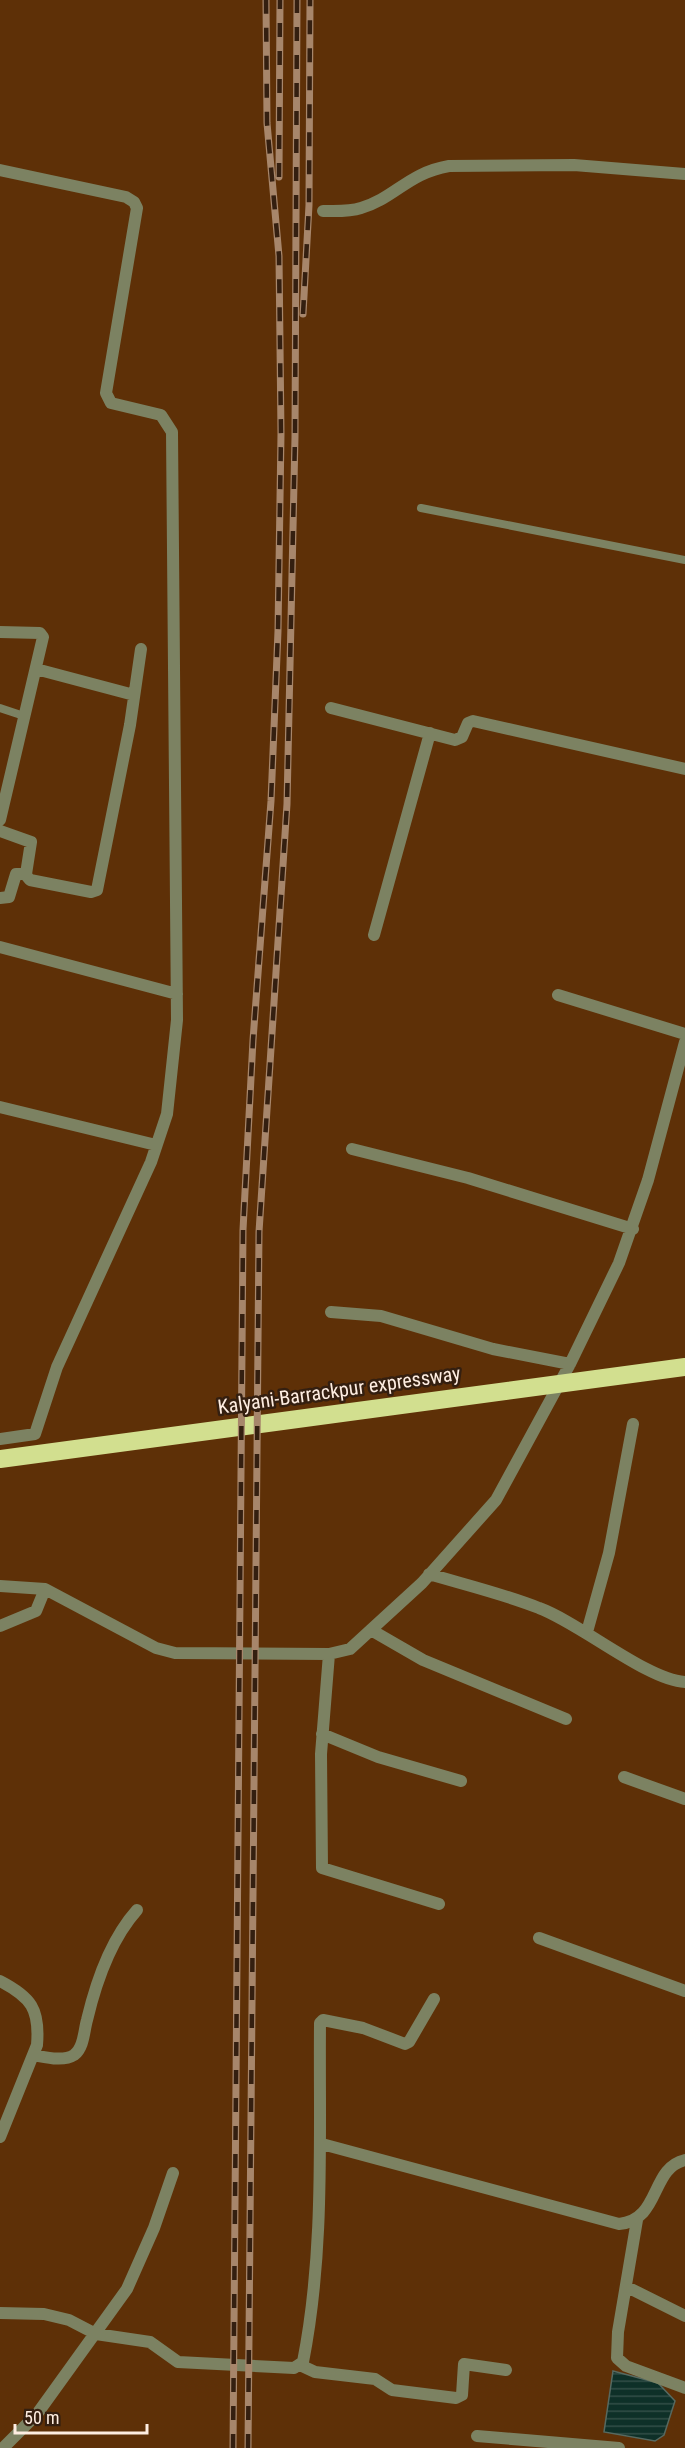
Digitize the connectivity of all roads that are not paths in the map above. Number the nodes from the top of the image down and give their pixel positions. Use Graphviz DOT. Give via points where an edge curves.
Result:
graph roads {
  1 [pos="0,170"];
  2 [pos="685,174"];
  3 [pos="323,211"];
  4 [pos="422,508"];
  5 [pos="685,560"];
  6 [pos="0,632"];
  7 [pos="141,649"];
  8 [pos="36,669"];
  9 [pos="134,695"];
  10 [pos="0,708"];
  11 [pos="332,708"];
  12 [pos="24,716"];
  13 [pos="430,733"];
  14 [pos="685,769"];
  15 [pos="5,775"];
  16 [pos="0,820"];
  17 [pos="0,831"];
  18 [pos="25,874"];
  19 [pos="0,898"];
  20 [pos="374,935"];
  21 [pos="0,947"];
  22 [pos="177,994"];
  23 [pos="558,995"];
  24 [pos="685,1034"];
  25 [pos="685,1042"];
  26 [pos="0,1107"];
  27 [pos="156,1144"];
  28 [pos="352,1149"];
  29 [pos="633,1229"];
  30 [pos="331,1312"];
  31 [pos="570,1364"];
  32 [pos="685,1367"];
  33 [pos="633,1424"];
  34 [pos="0,1439"];
  35 [pos="0,1460"];
  36 [pos="429,1574"];
  37 [pos="0,1586"];
  38 [pos="45,1589"];
  39 [pos="0,1626"];
  40 [pos="371,1630"];
  41 [pos="587,1632"];
  42 [pos="329,1654"];
  43 [pos="685,1682"];
  44 [pos="566,1719"];
  45 [pos="322,1734"];
  46 [pos="624,1778"];
  47 [pos="461,1781"];
  48 [pos="685,1799"];
  49 [pos="439,1904"];
  50 [pos="137,1910"];
  51 [pos="539,1938"];
  52 [pos="0,1981"];
  53 [pos="685,1991"];
  54 [pos="434,1999"];
  55 [pos="33,2055"];
  56 [pos="0,2137"];
  57 [pos="322,2144"];
  58 [pos="685,2160"];
  59 [pos="173,2173"];
  60 [pos="637,2220"];
  61 [pos="627,2287"];
  62 [pos="0,2313"];
  63 [pos="685,2316"];
  64 [pos="96,2334"];
  65 [pos="300,2366"];
  66 [pos="507,2370"];
  67 [pos="685,2388"];
  68 [pos="477,2436"];
  69 [pos="3,2448"];
  70 [pos="619,2448"];
  1 -- 22 [label="street" via="126,197 137,208 106,393 111,403 161,415 172,432"];
  2 -- 3 [label="street" via="574,165 449,166 412,177 362,208"];
  4 -- 5 [label="lane"];
  6 -- 8 [label="street" via="43,634"];
  7 -- 9 [label="street"];
  8 -- 9 [label="street"];
  8 -- 12 [label="street"];
  9 -- 18 [label="street" via="97,890 30,880"];
  10 -- 12 [label="lane"];
  11 -- 13 [label="street"];
  12 -- 15 [label="street"];
  13 -- 14 [label="street" via="459,740 473,721"];
  13 -- 20 [label="street"];
  15 -- 16 [label="street"];
  17 -- 18 [label="street" via="31,840"];
  18 -- 19 [label="street" via="16,874 9,897"];
  21 -- 22 [label="street"];
  22 -- 27 [label="street" via="166,1114"];
  23 -- 24 [label="street"];
  25 -- 29 [label="street"];
  26 -- 27 [label="street"];
  27 -- 34 [label="street" via="57,1367 40,1424 34,1434"];
  28 -- 29 [label="street" via="457,1174"];
  29 -- 31 [label="street"];
  30 -- 31 [label="street" via="390,1318 493,1349"];
  31 -- 36 [label="street" via="496,1500"];
  32 -- 35 [label="highway, Kalyani-Barrackpur expressway"];
  33 -- 41 [label="street" via="609,1553"];
  36 -- 40 [label="street"];
  36 -- 41 [label="street" via="539,1608"];
  37 -- 38 [label="street"];
  38 -- 39 [label="street" via="36,1611"];
  38 -- 42 [label="street" via="156,1648 175,1653"];
  40 -- 42 [label="street" via="350,1649"];
  40 -- 44 [label="street" via="423,1660"];
  41 -- 43 [label="street" via="658,1675"];
  42 -- 45 [label="street"];
  45 -- 47 [label="street" via="378,1757"];
  45 -- 49 [label="street" via="322,1868"];
  46 -- 48 [label="street"];
  50 -- 55 [label="street" via="124,1924 109,1956 80,2049 65,2058"];
  51 -- 53 [label="street"];
  52 -- 55 [label="street" via="18,1990 32,2004 38,2032"];
  54 -- 57 [label="street" via="405,2044 363,2028 321,2020"];
  55 -- 56 [label="street"];
  57 -- 60 [label="street" via="619,2224"];
  57 -- 65 [label="street" via="315,2290"];
  58 -- 60 [label="street" via="665,2175"];
  59 -- 64 [label="street" via="127,2289"];
  60 -- 61 [label="street"];
  61 -- 63 [label="street"];
  61 -- 67 [label="street" via="616,2349 620,2363"];
  62 -- 64 [label="street" via="44,2314 69,2320"];
  64 -- 65 [label="street" via="150,2342 178,2362"];
  64 -- 69 [label="street" via="37,2414"];
  65 -- 66 [label="street" via="315,2372 375,2379 392,2390 456,2398 462,2394 464,2364"];
  68 -- 70 [label="street"];
}
